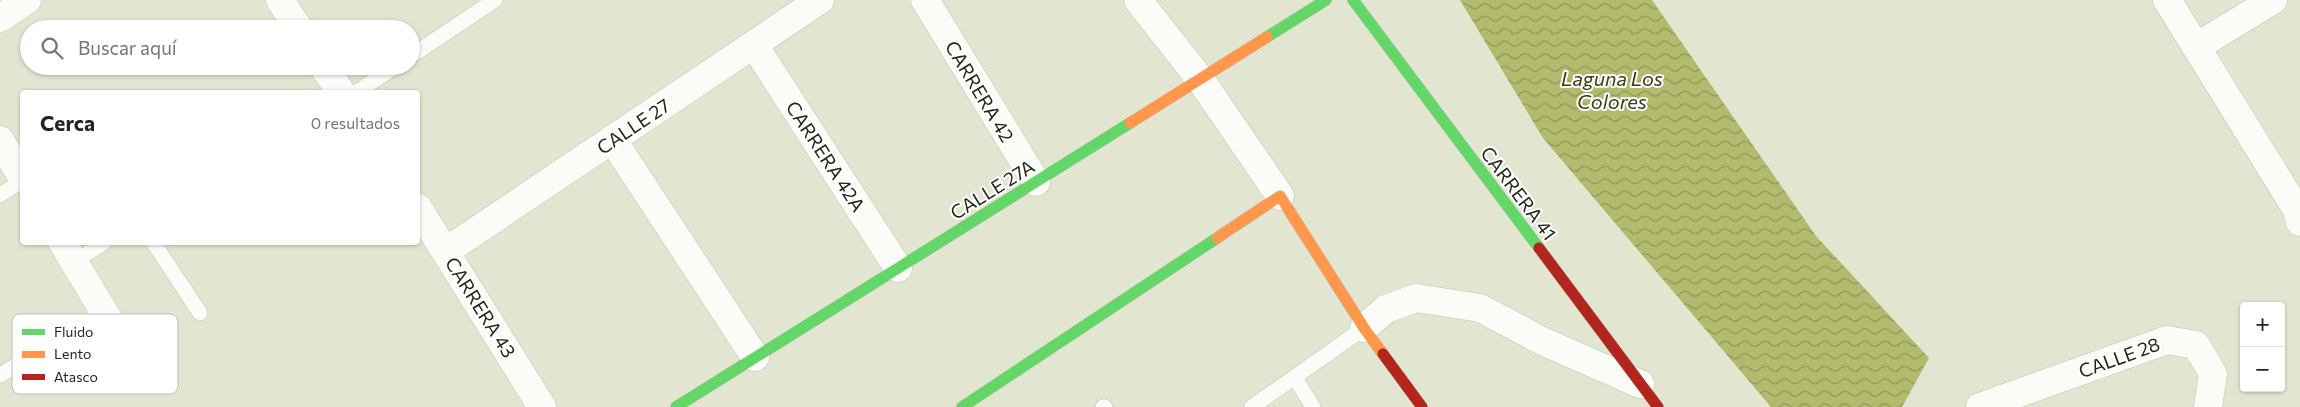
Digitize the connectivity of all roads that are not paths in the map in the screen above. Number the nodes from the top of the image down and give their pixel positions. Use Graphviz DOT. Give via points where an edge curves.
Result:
graph roads {
  1 [pos="27,0"];
  2 [pos="280,0"];
  3 [pos="495,0"];
  4 [pos="820,0"];
  5 [pos="925,0"];
  6 [pos="1138,0"];
  7 [pos="1326,0"];
  8 [pos="1353,0"];
  9 [pos="2167,0"];
  10 [pos="2273,0"];
  11 [pos="0,18"];
  12 [pos="293,20"];
  13 [pos="754,44"];
  14 [pos="2196,47"];
  15 [pos="420,50"];
  16 [pos="329,75"];
  17 [pos="382,75"];
  18 [pos="1200,79"];
  19 [pos="340,90"];
  20 [pos="360,90"];
  21 [pos="612,139"];
  22 [pos="0,140"];
  23 [pos="20,175"];
  24 [pos="20,180"];
  25 [pos="1036,182"];
  26 [pos="0,195"];
  27 [pos="1280,196"];
  28 [pos="420,211"];
  29 [pos="2299,214"];
  30 [pos="94,245"];
  31 [pos="155,245"];
  32 [pos="446,251"];
  33 [pos="68,252"];
  34 [pos="898,268"];
  35 [pos="104,311"];
  36 [pos="200,313"];
  37 [pos="99,314"];
  38 [pos="106,314"];
  39 [pos="1364,328"];
  40 [pos="755,357"];
  41 [pos="12,368"];
  42 [pos="0,375"];
  43 [pos="1295,378"];
  44 [pos="1640,384"];
  45 [pos="542,407"];
  46 [pos="676,407"];
  47 [pos="962,407"];
  48 [pos="1252,407"];
  49 [pos="1313,407"];
  50 [pos="1422,407"];
  51 [pos="1658,407"];
  52 [pos="1980,407"];
  53 [pos="2208,407"];
  1 -- 11 [label="street"];
  2 -- 12 [label="street"];
  3 -- 15 [label="lane"];
  4 -- 13 [label="street, CALLE 27"];
  5 -- 25 [label="street, CARRERA 42"];
  6 -- 18 [label="street"];
  7 -- 18 [label="street, CALLE 27A"];
  8 -- 44 [label="street, CARRERA 41"];
  9 -- 14 [label="street"];
  10 -- 14 [label="street"];
  13 -- 21 [label="street, CALLE 27"];
  13 -- 34 [label="street, CARRERA 42A"];
  14 -- 29 [label="street"];
  16 -- 19 [label="street"];
  17 -- 20 [label="lane"];
  18 -- 25 [label="street, CALLE 27A"];
  18 -- 27 [label="street"];
  21 -- 32 [label="street, CALLE 27"];
  21 -- 40 [label="street"];
  22 -- 23 [label="street"];
  24 -- 26 [label="lane"];
  25 -- 34 [label="street, CALLE 27A"];
  27 -- 39 [label="street"];
  27 -- 47 [label="street"];
  28 -- 32 [label="street, CARRERA 43"];
  30 -- 33 [label="lane"];
  31 -- 36 [label="lane"];
  32 -- 45 [label="street, CARRERA 43"];
  33 -- 35 [label="street"];
  34 -- 40 [label="street, CALLE 27A"];
  35 -- 37 [label="lane"];
  35 -- 38 [label="street"];
  39 -- 43 [label="lane"];
  39 -- 44 [label="street" via="1386,310 1416,298 1480,308 1542,341"];
  39 -- 50 [label="street"];
  40 -- 46 [label="street, CALLE 27A"];
  41 -- 42 [label="lane"];
  43 -- 48 [label="lane"];
  43 -- 49 [label="lane"];
  44 -- 51 [label="street, CARRERA 41"];
  52 -- 53 [label="street, CALLE 28" via="2167,340 2196,346 2213,374"];
}
